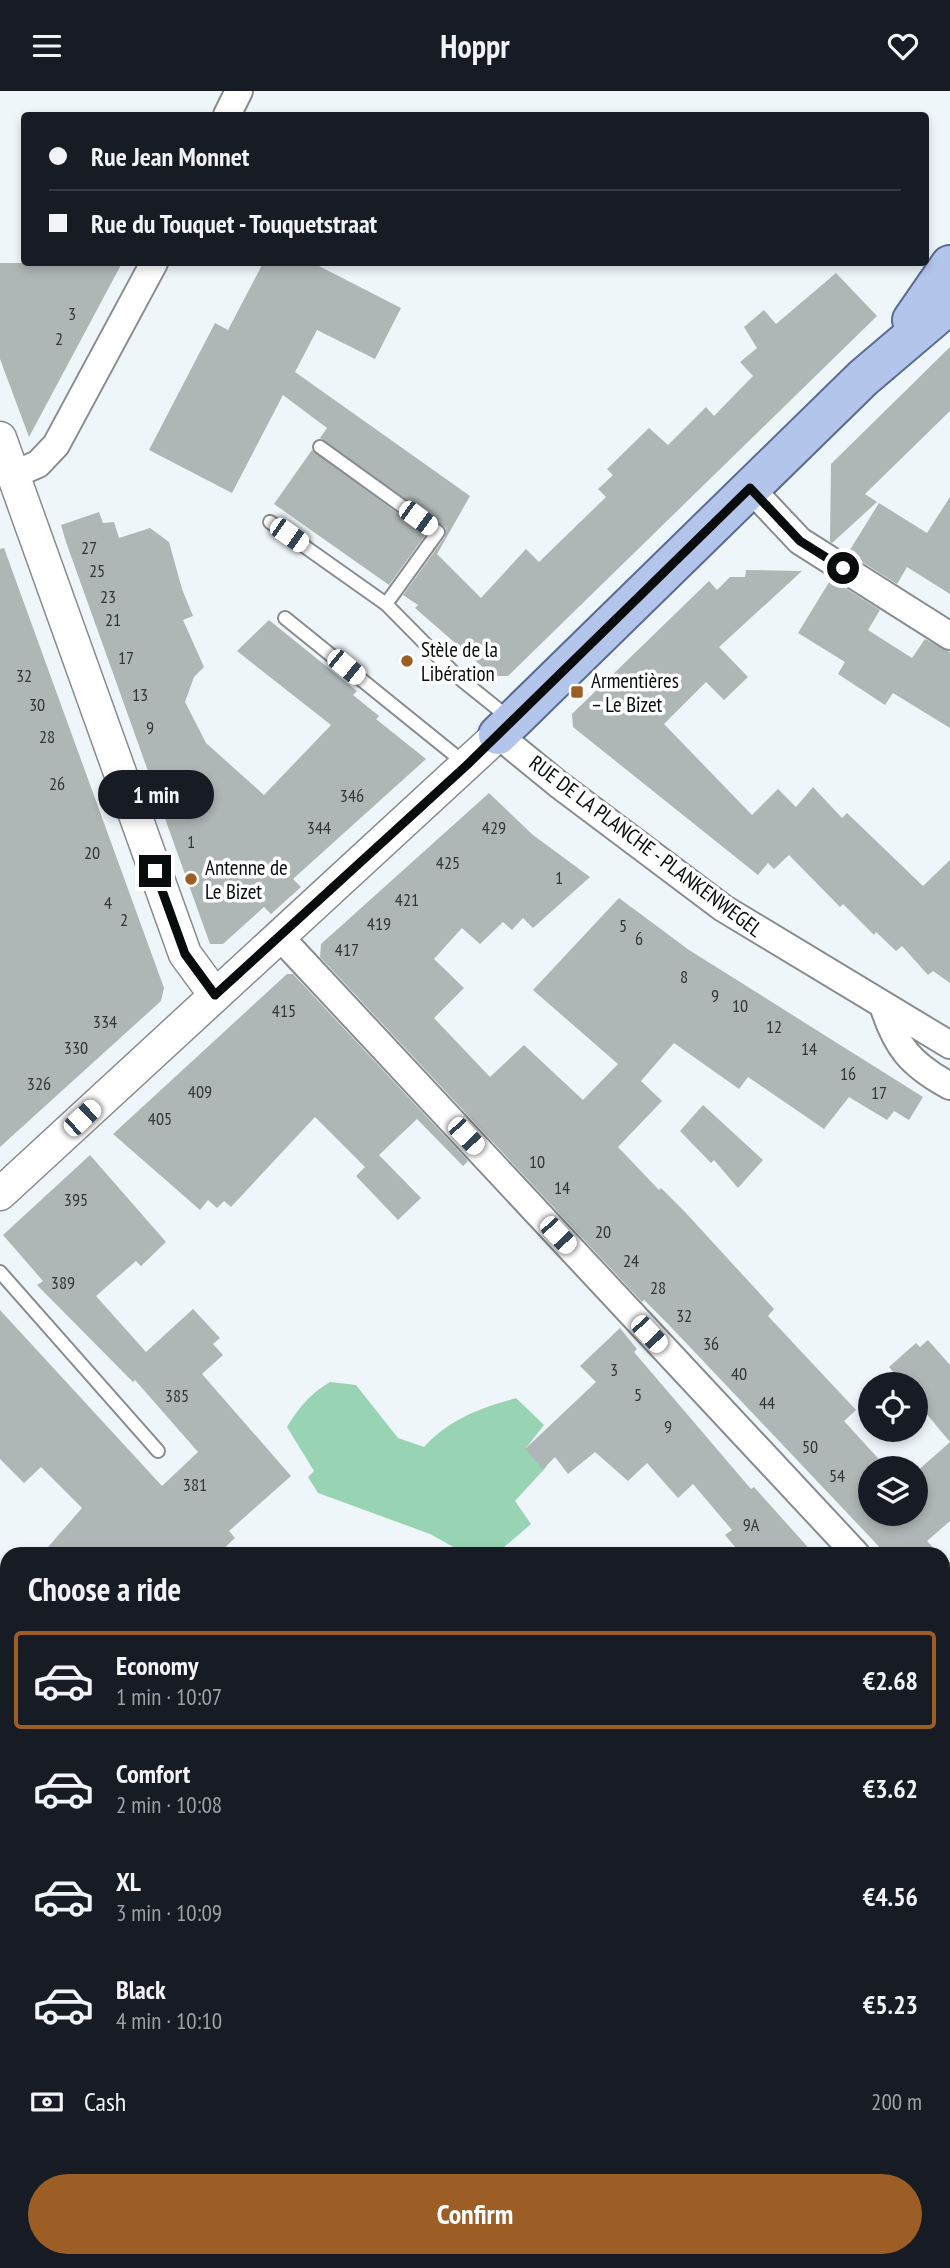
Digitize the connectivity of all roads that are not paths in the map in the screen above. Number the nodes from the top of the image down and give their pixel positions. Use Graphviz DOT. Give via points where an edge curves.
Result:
graph roads {
  1 [pos="239,91"];
  2 [pos="228,112"];
  3 [pos="950,265"];
  4 [pos="152,266"];
  5 [pos="950,304"];
  6 [pos="863,378"];
  7 [pos="0,438"];
  8 [pos="320,447"];
  9 [pos="13,475"];
  10 [pos="750,488"];
  11 [pos="270,522"];
  12 [pos="386,604"];
  13 [pos="285,618"];
  14 [pos="950,636"];
  15 [pos="505,728"];
  16 [pos="467,765"];
  17 [pos="280,937"];
  18 [pos="215,995"];
  19 [pos="883,1005"];
  20 [pos="950,1045"];
  21 [pos="950,1086"];
  22 [pos="0,1194"];
  23 [pos="0,1272"];
  24 [pos="158,1451"];
  25 [pos="849,1547"];
  1 -- 2 [label="street"];
  3 -- 6 [label="main road"];
  4 -- 9 [label="street" via="56,445 38,464"];
  5 -- 6 [label="main road"];
  6 -- 10 [label="main road"];
  7 -- 9 [label="street"];
  8 -- 12 [label="lane" via="438,532"];
  9 -- 18 [label="street" via="185,954"];
  10 -- 14 [label="street" via="800,541"];
  10 -- 15 [label="main road"];
  11 -- 12 [label="lane"];
  12 -- 15 [label="lane"];
  13 -- 16 [label="lane"];
  15 -- 16 [label="street"];
  15 -- 19 [label="street, RUE DE LA PLANCHE - PLANKENWEGEL" via="558,784 723,908"];
  16 -- 17 [label="street"];
  17 -- 18 [label="street"];
  17 -- 25 [label="street"];
  18 -- 22 [label="street"];
  19 -- 20 [label="street, RUE DE LA PLANCHE - PLANKENWEGEL"];
  19 -- 21 [label="street" via="900,1048"];
  23 -- 24 [label="lane"];
}
